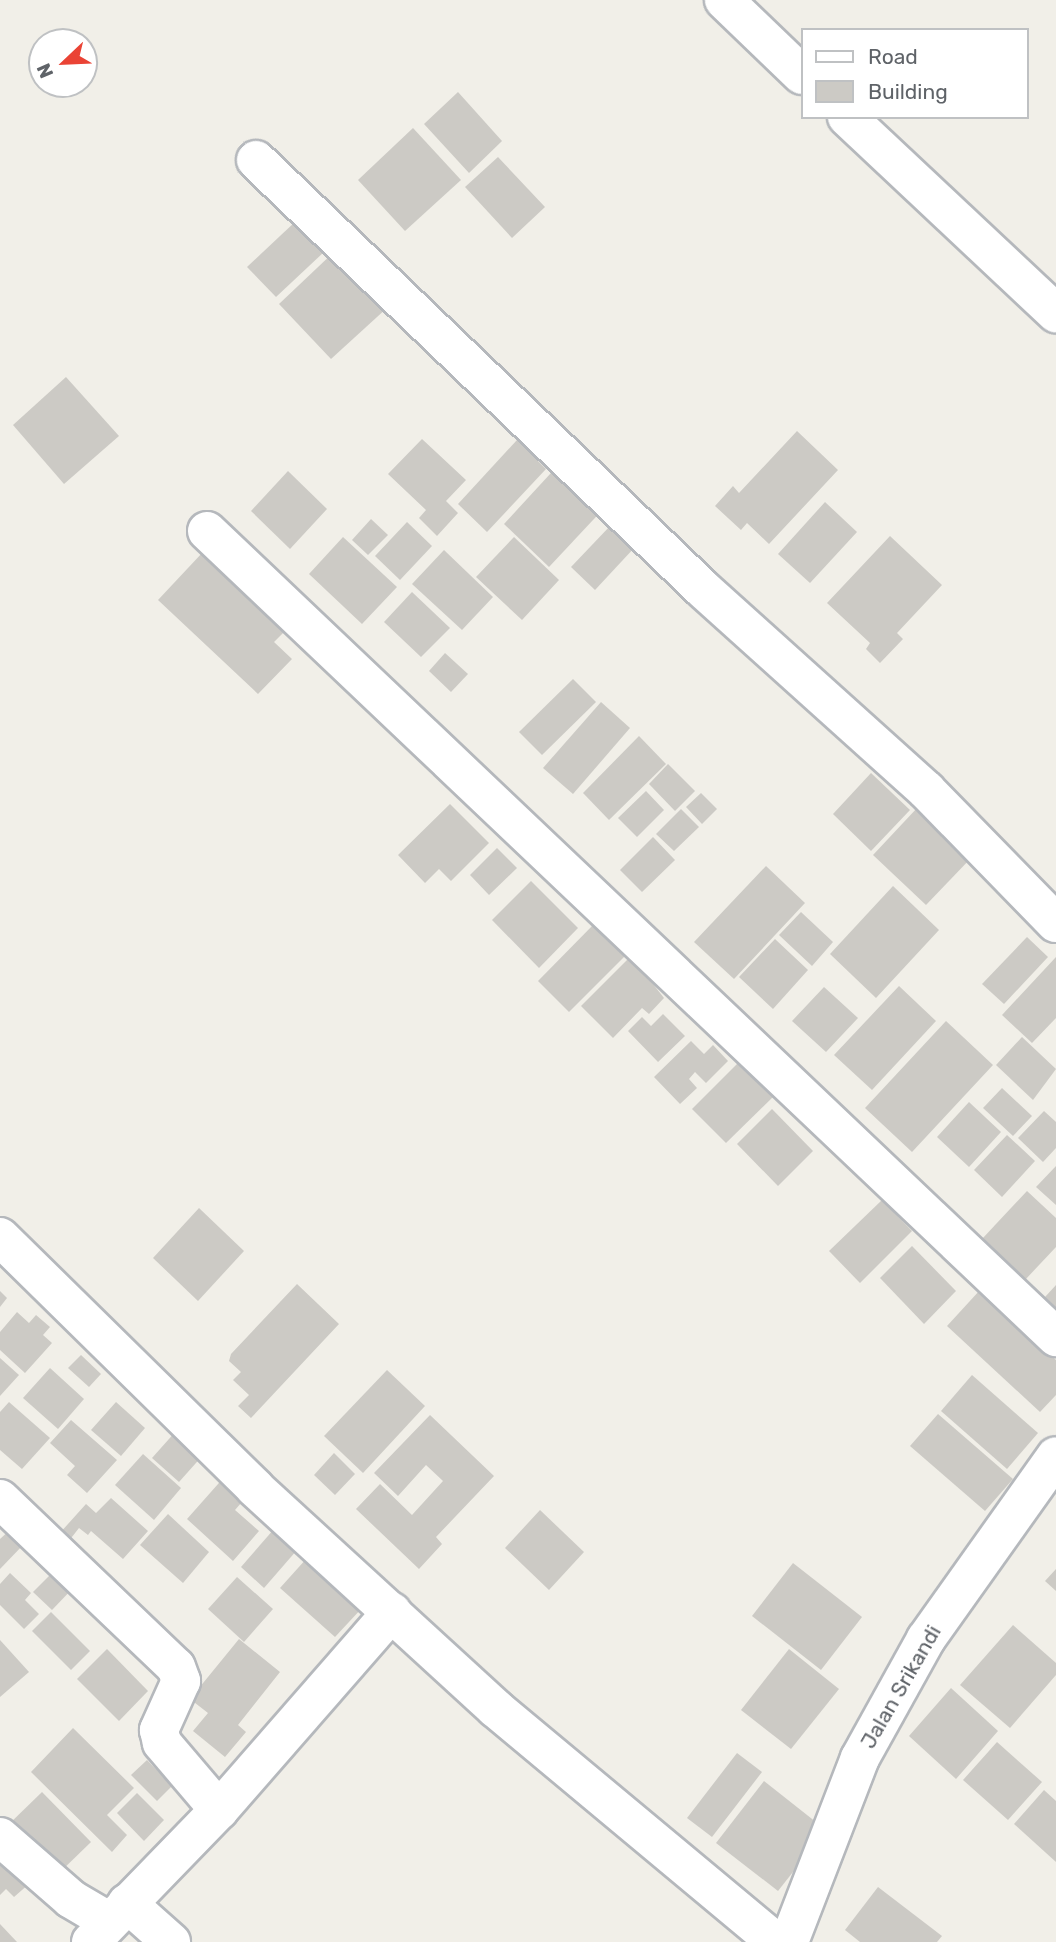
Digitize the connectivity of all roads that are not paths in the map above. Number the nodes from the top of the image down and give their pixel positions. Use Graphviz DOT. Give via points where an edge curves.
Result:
graph roads {
  1 [pos="724,0"];
  2 [pos="800,73"];
  3 [pos="849,119"];
  4 [pos="256,160"];
  5 [pos="1056,313"];
  6 [pos="207,531"];
  7 [pos="1056,923"];
  8 [pos="0,1237"];
  9 [pos="1056,1337"];
  10 [pos="1056,1456"];
  11 [pos="0,1499"];
  12 [pos="392,1612"];
  13 [pos="219,1810"];
  14 [pos="0,1837"];
  15 [pos="109,1922"];
  16 [pos="171,1942"];
  17 [pos="776,1942"];
  18 [pos="789,1942"];
  1 -- 2 [label="street"];
  3 -- 5 [label="street"];
  4 -- 7 [label="street" via="704,590 926,790"];
  6 -- 9 [label="street"];
  8 -- 12 [label="street"];
  10 -- 18 [label="street, Jalan Srikandi" via="926,1639 860,1758"];
  11 -- 13 [label="street" via="176,1667 181,1681 159,1730 162,1743"];
  12 -- 13 [label="street"];
  12 -- 17 [label="street" via="495,1708"];
  13 -- 15 [label="street"];
  14 -- 15 [label="street" via="71,1899"];
  15 -- 16 [label="street"];
}
